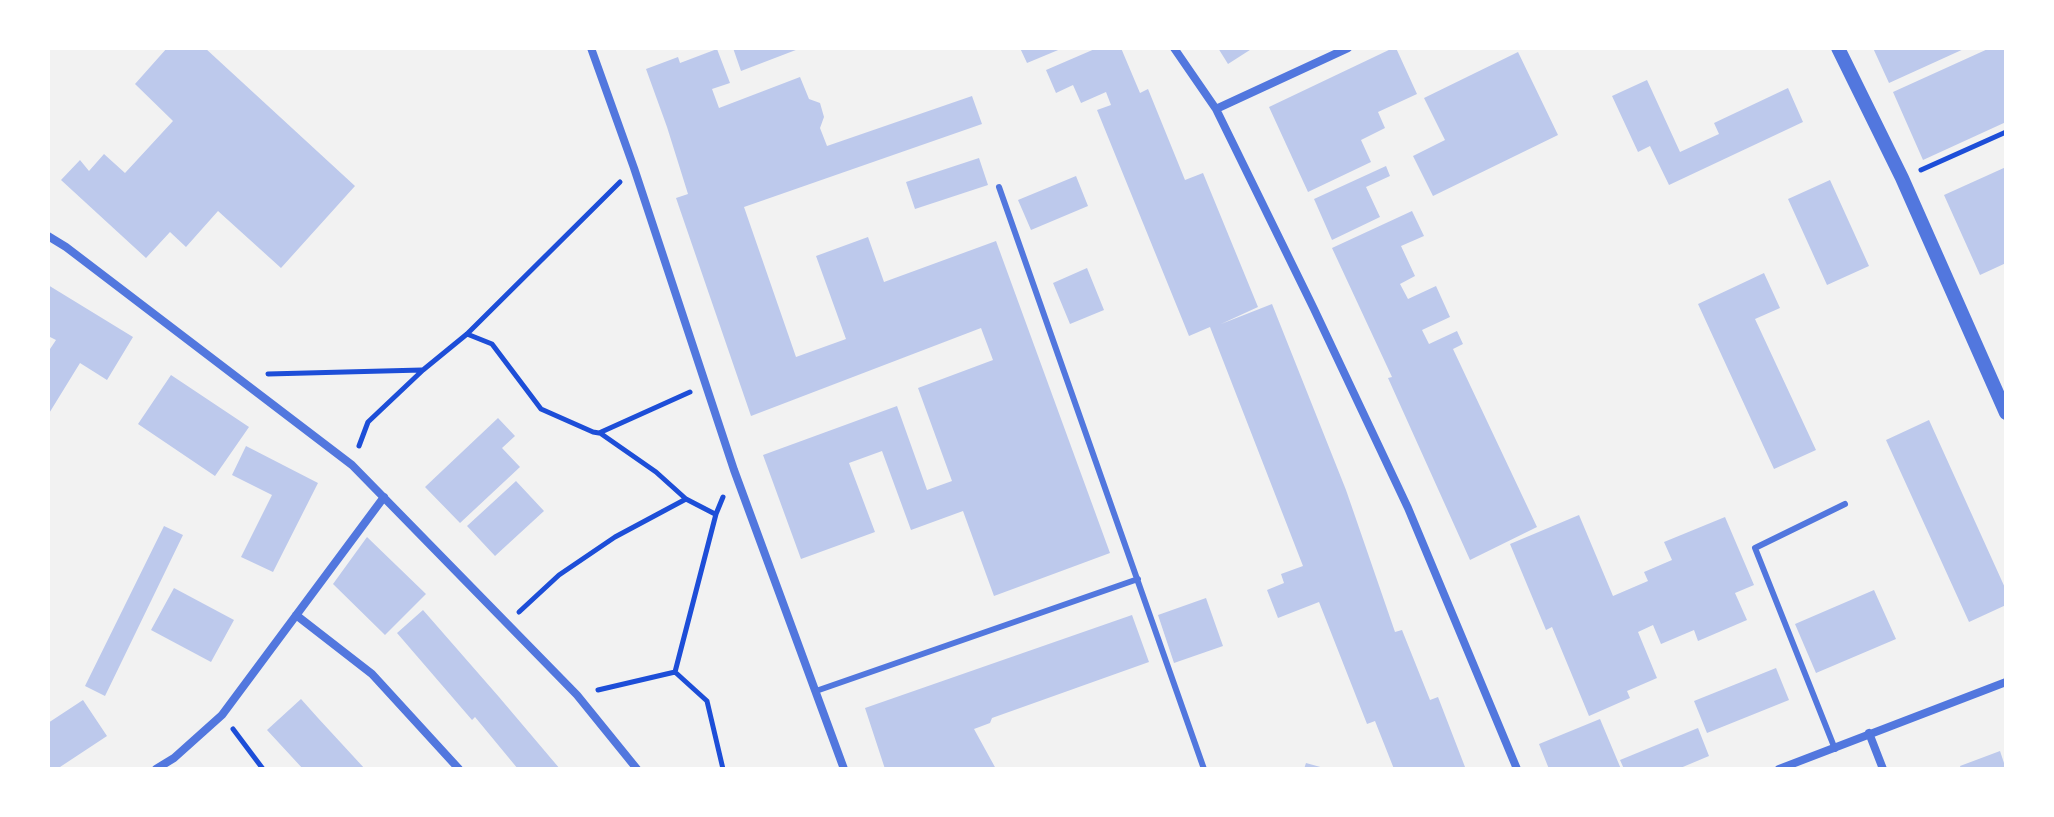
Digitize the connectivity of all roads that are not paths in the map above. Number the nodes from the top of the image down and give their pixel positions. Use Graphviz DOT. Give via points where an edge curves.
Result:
graph roads {
  1 [pos="591,48"];
  2 [pos="1174,48"];
  3 [pos="1348,48"];
  4 [pos="1838,48"];
  5 [pos="1216,109"];
  6 [pos="999,187"];
  7 [pos="48,236"];
  8 [pos="2006,413"];
  9 [pos="384,497"];
  10 [pos="1845,504"];
  11 [pos="1138,579"];
  12 [pos="296,615"];
  13 [pos="2006,682"];
  14 [pos="816,691"];
  15 [pos="1869,733"];
  16 [pos="1835,749"];
  17 [pos="156,769"];
  18 [pos="459,769"];
  19 [pos="637,769"];
  20 [pos="844,769"];
  21 [pos="1204,769"];
  22 [pos="1517,769"];
  23 [pos="1779,769"];
  24 [pos="1883,769"];
  1 -- 14 [label="street" via="734,470"];
  2 -- 5 [label="street"];
  3 -- 5 [label="street"];
  4 -- 8 [label="street"];
  5 -- 22 [label="street" via="1408,508"];
  6 -- 11 [label="lane"];
  7 -- 9 [label="street" via="352,465"];
  9 -- 12 [label="street"];
  9 -- 19 [label="street" via="577,695"];
  10 -- 16 [label="lane" via="1755,548"];
  11 -- 14 [label="lane"];
  11 -- 21 [label="lane"];
  12 -- 17 [label="street" via="222,715"];
  12 -- 18 [label="street" via="372,674"];
  13 -- 15 [label="street"];
  14 -- 20 [label="street"];
  15 -- 16 [label="street"];
  15 -- 24 [label="street"];
  16 -- 23 [label="street"];
}
